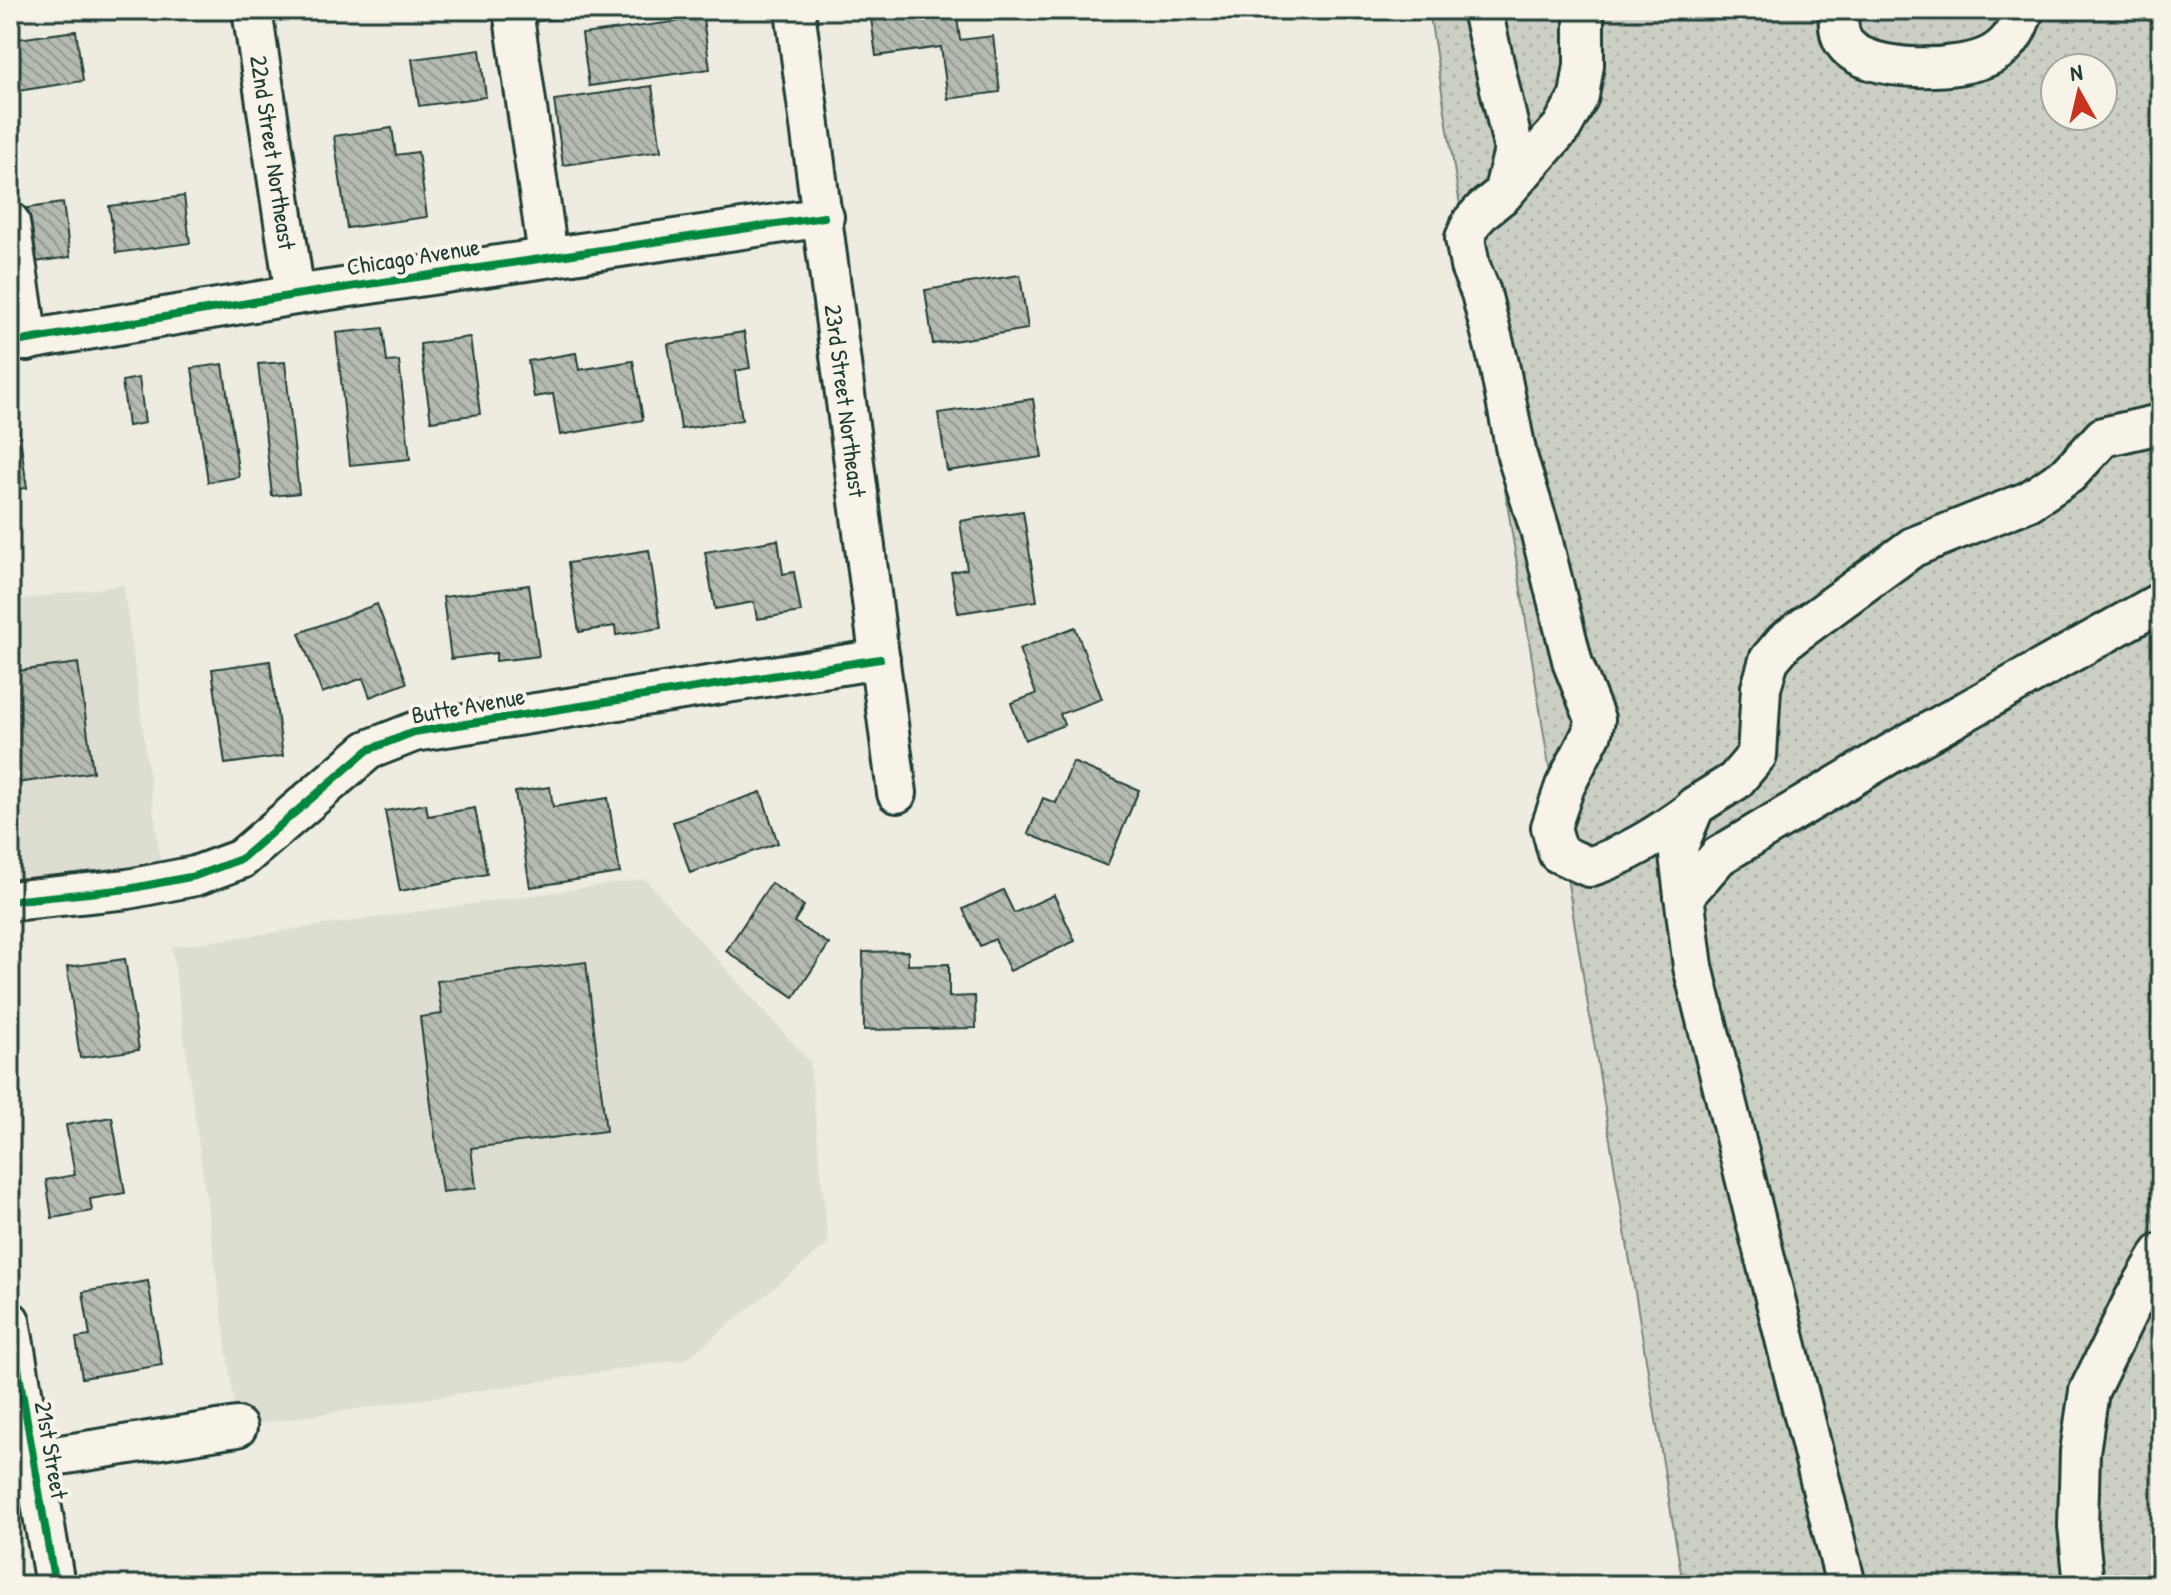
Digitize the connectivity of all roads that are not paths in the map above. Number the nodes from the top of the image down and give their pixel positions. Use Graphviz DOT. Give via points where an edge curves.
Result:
graph roads {
  1 [pos="252,10"];
  2 [pos="513,10"];
  3 [pos="795,10"];
  4 [pos="1482,10"];
  5 [pos="1584,10"];
  6 [pos="1839,10"];
  7 [pos="2024,10"];
  8 [pos="1503,194"];
  9 [pos="824,217"];
  10 [pos="10,222"];
  11 [pos="548,256"];
  12 [pos="295,295"];
  13 [pos="19,342"];
  14 [pos="2161,428"];
  15 [pos="2161,602"];
  16 [pos="880,659"];
  17 [pos="897,793"];
  18 [pos="1694,809"];
  19 [pos="1684,896"];
  20 [pos="10,901"];
  21 [pos="2161,1253"];
  22 [pos="10,1321"];
  23 [pos="237,1427"];
  24 [pos="22,1462"];
  25 [pos="55,1585"];
  26 [pos="1846,1585"];
  27 [pos="2084,1585"];
  1 -- 12 [label="street, 22nd Street Northeast"];
  2 -- 11 [label="street"];
  3 -- 9 [label="street, 23rd Street Northeast"];
  4 -- 8 [label="street" via="1514,150"];
  5 -- 8 [label="street" via="1579,96 1562,127"];
  6 -- 7 [label="street" via="1845,45 1864,59 1945,68 1993,55 2016,34"];
  8 -- 18 [label="street" via="1472,222 1465,238 1573,664 1595,719 1551,827 1558,853 1589,867 1635,850"];
  9 -- 11 [label="street, Chicago Avenue"];
  9 -- 16 [label="street, 23rd Street Northeast"];
  10 -- 13 [label="street"];
  11 -- 12 [label="street, Chicago Avenue"];
  12 -- 13 [label="street, Chicago Avenue"];
  14 -- 18 [label="street" via="2103,437 2069,474 2029,501 1913,547 1785,641 1769,660 1761,688 1757,755 1735,781"];
  15 -- 19 [label="street" via="1719,856"];
  16 -- 17 [label="street, 23rd Street Northeast"];
  16 -- 20 [label="street, Butte Avenue" via="414,732 368,750 241,859 195,876 128,889"];
  18 -- 19 [label="street" via="1678,847"];
  19 -- 26 [label="street" via="1693,967"];
  21 -- 27 [label="street" via="2089,1391 2080,1452 2078,1526"];
  22 -- 24 [label="street, 21st Street"];
  23 -- 24 [label="street"];
  24 -- 25 [label="street, 21st Street"];
}
